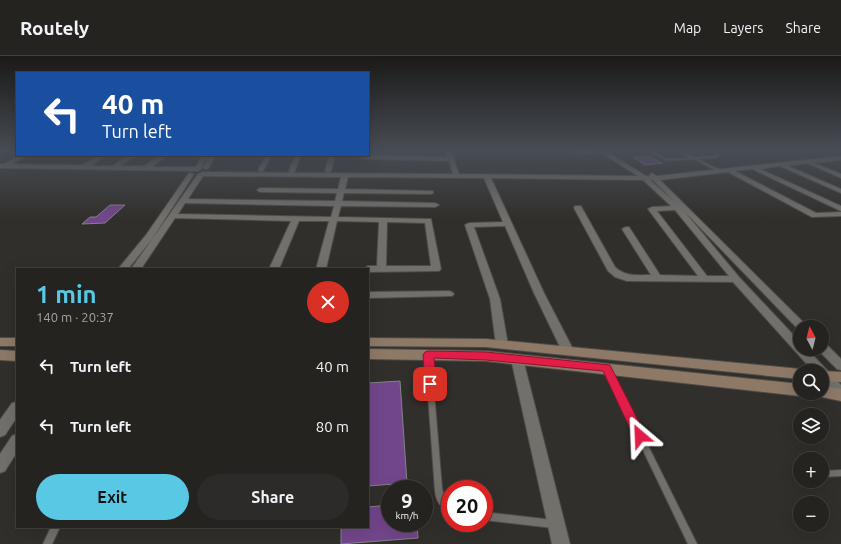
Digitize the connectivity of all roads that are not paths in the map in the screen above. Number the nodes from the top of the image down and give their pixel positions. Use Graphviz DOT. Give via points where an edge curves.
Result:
graph roads {
  1 [pos="198,173"];
  2 [pos="198,173"];
  3 [pos="264,173"];
  4 [pos="404,173"];
  5 [pos="642,173"];
  6 [pos="643,173"];
  7 [pos="711,173"];
  8 [pos="735,173"];
  9 [pos="764,173"];
  10 [pos="800,173"];
  11 [pos="456,174"];
  12 [pos="345,175"];
  13 [pos="648,176"];
  14 [pos="487,177"];
  15 [pos="260,190"];
  16 [pos="341,191"];
  17 [pos="841,191"];
  18 [pos="431,192"];
  19 [pos="183,201"];
  20 [pos="337,204"];
  21 [pos="435,205"];
  22 [pos="578,208"];
  23 [pos="677,208"];
  24 [pos="841,209"];
  25 [pos="841,214"];
  26 [pos="173,216"];
  27 [pos="296,219"];
  28 [pos="333,220"];
  29 [pos="383,220"];
  30 [pos="508,224"];
  31 [pos="626,229"];
  32 [pos="124,268"];
  33 [pos="137,268"];
  34 [pos="274,268"];
  35 [pos="321,268"];
  36 [pos="369,269"];
  37 [pos="382,269"];
  38 [pos="657,278"];
  39 [pos="704,278"];
  40 [pos="736,279"];
  41 [pos="448,294"];
  42 [pos="369,295"];
  43 [pos="795,320"];
  44 [pos="0,342"];
  45 [pos="16,342"];
  46 [pos="369,342"];
  47 [pos="502,345"];
  48 [pos="568,351"];
  49 [pos="369,354"];
  50 [pos="829,354"];
  51 [pos="0,355"];
  52 [pos="428,355"];
  53 [pos="16,356"];
  54 [pos="516,359"];
  55 [pos="813,364"];
  56 [pos="841,366"];
  57 [pos="606,368"];
  58 [pos="793,373"];
  59 [pos="829,375"];
  60 [pos="841,377"];
  61 [pos="829,381"];
  62 [pos="793,389"];
  63 [pos="829,393"];
  64 [pos="841,394"];
  65 [pos="16,408"];
  66 [pos="0,432"];
  67 [pos="16,442"];
  68 [pos="0,466"];
  69 [pos="841,473"];
  70 [pos="829,474"];
  71 [pos="441,499"];
  72 [pos="493,517"];
  73 [pos="556,525"];
  74 [pos="55,528"];
  75 [pos="47,544"];
  76 [pos="561,544"];
  77 [pos="693,544"];
  1 -- 19 [label="street"];
  2 -- 32 [label="street"];
  3 -- 12 [label="street"];
  4 -- 11 [label="street"];
  5 -- 13 [label="street"];
  6 -- 13 [label="street"];
  7 -- 13 [label="street"];
  8 -- 25 [label="street" via="815,215"];
  9 -- 24 [label="street"];
  10 -- 17 [label="street"];
  11 -- 12 [label="street"];
  11 -- 13 [label="street"];
  11 -- 14 [label="street"];
  12 -- 16 [label="street"];
  13 -- 14 [label="street"];
  13 -- 23 [label="street"];
  13 -- 43 [label="street"];
  14 -- 30 [label="street"];
  15 -- 16 [label="street"];
  16 -- 18 [label="street"];
  16 -- 20 [label="street"];
  19 -- 20 [label="street"];
  19 -- 26 [label="street"];
  20 -- 21 [label="street"];
  20 -- 28 [label="street"];
  22 -- 38 [label="street" via="614,273 627,278"];
  23 -- 39 [label="street" via="652,209"];
  23 -- 40 [label="street"];
  26 -- 27 [label="street"];
  26 -- 33 [label="street"];
  27 -- 28 [label="street"];
  27 -- 34 [label="street"];
  28 -- 29 [label="street"];
  28 -- 35 [label="street"];
  29 -- 37 [label="street"];
  29 -- 37 [label="street" via="428,221 436,269"];
  30 -- 47 [label="street" via="469,225 495,299"];
  30 -- 48 [label="street"];
  31 -- 38 [label="street"];
  36 -- 37 [label="street"];
  38 -- 39 [label="street"];
  39 -- 40 [label="street"];
  40 -- 55 [label="street"];
  41 -- 42 [label="street"];
  44 -- 45 [label="street"];
  46 -- 47 [label="street" via="463,342"];
  47 -- 48 [label="street"];
  48 -- 58 [label="street"];
  49 -- 52 [label="street"];
  50 -- 56 [label="street"];
  51 -- 53 [label="street"];
  52 -- 54 [label="street"];
  52 -- 71 [label="lane"];
  54 -- 57 [label="street"];
  54 -- 73 [label="street"];
  57 -- 62 [label="street"];
  57 -- 77 [label="lane"];
  59 -- 60 [label="street"];
  61 -- 64 [label="street"];
  63 -- 64 [label="street"];
  65 -- 66 [label="street"];
  67 -- 68 [label="street"];
  69 -- 70 [label="lane"];
  72 -- 73 [label="lane"];
  73 -- 76 [label="street"];
  74 -- 75 [label="lane"];
}
